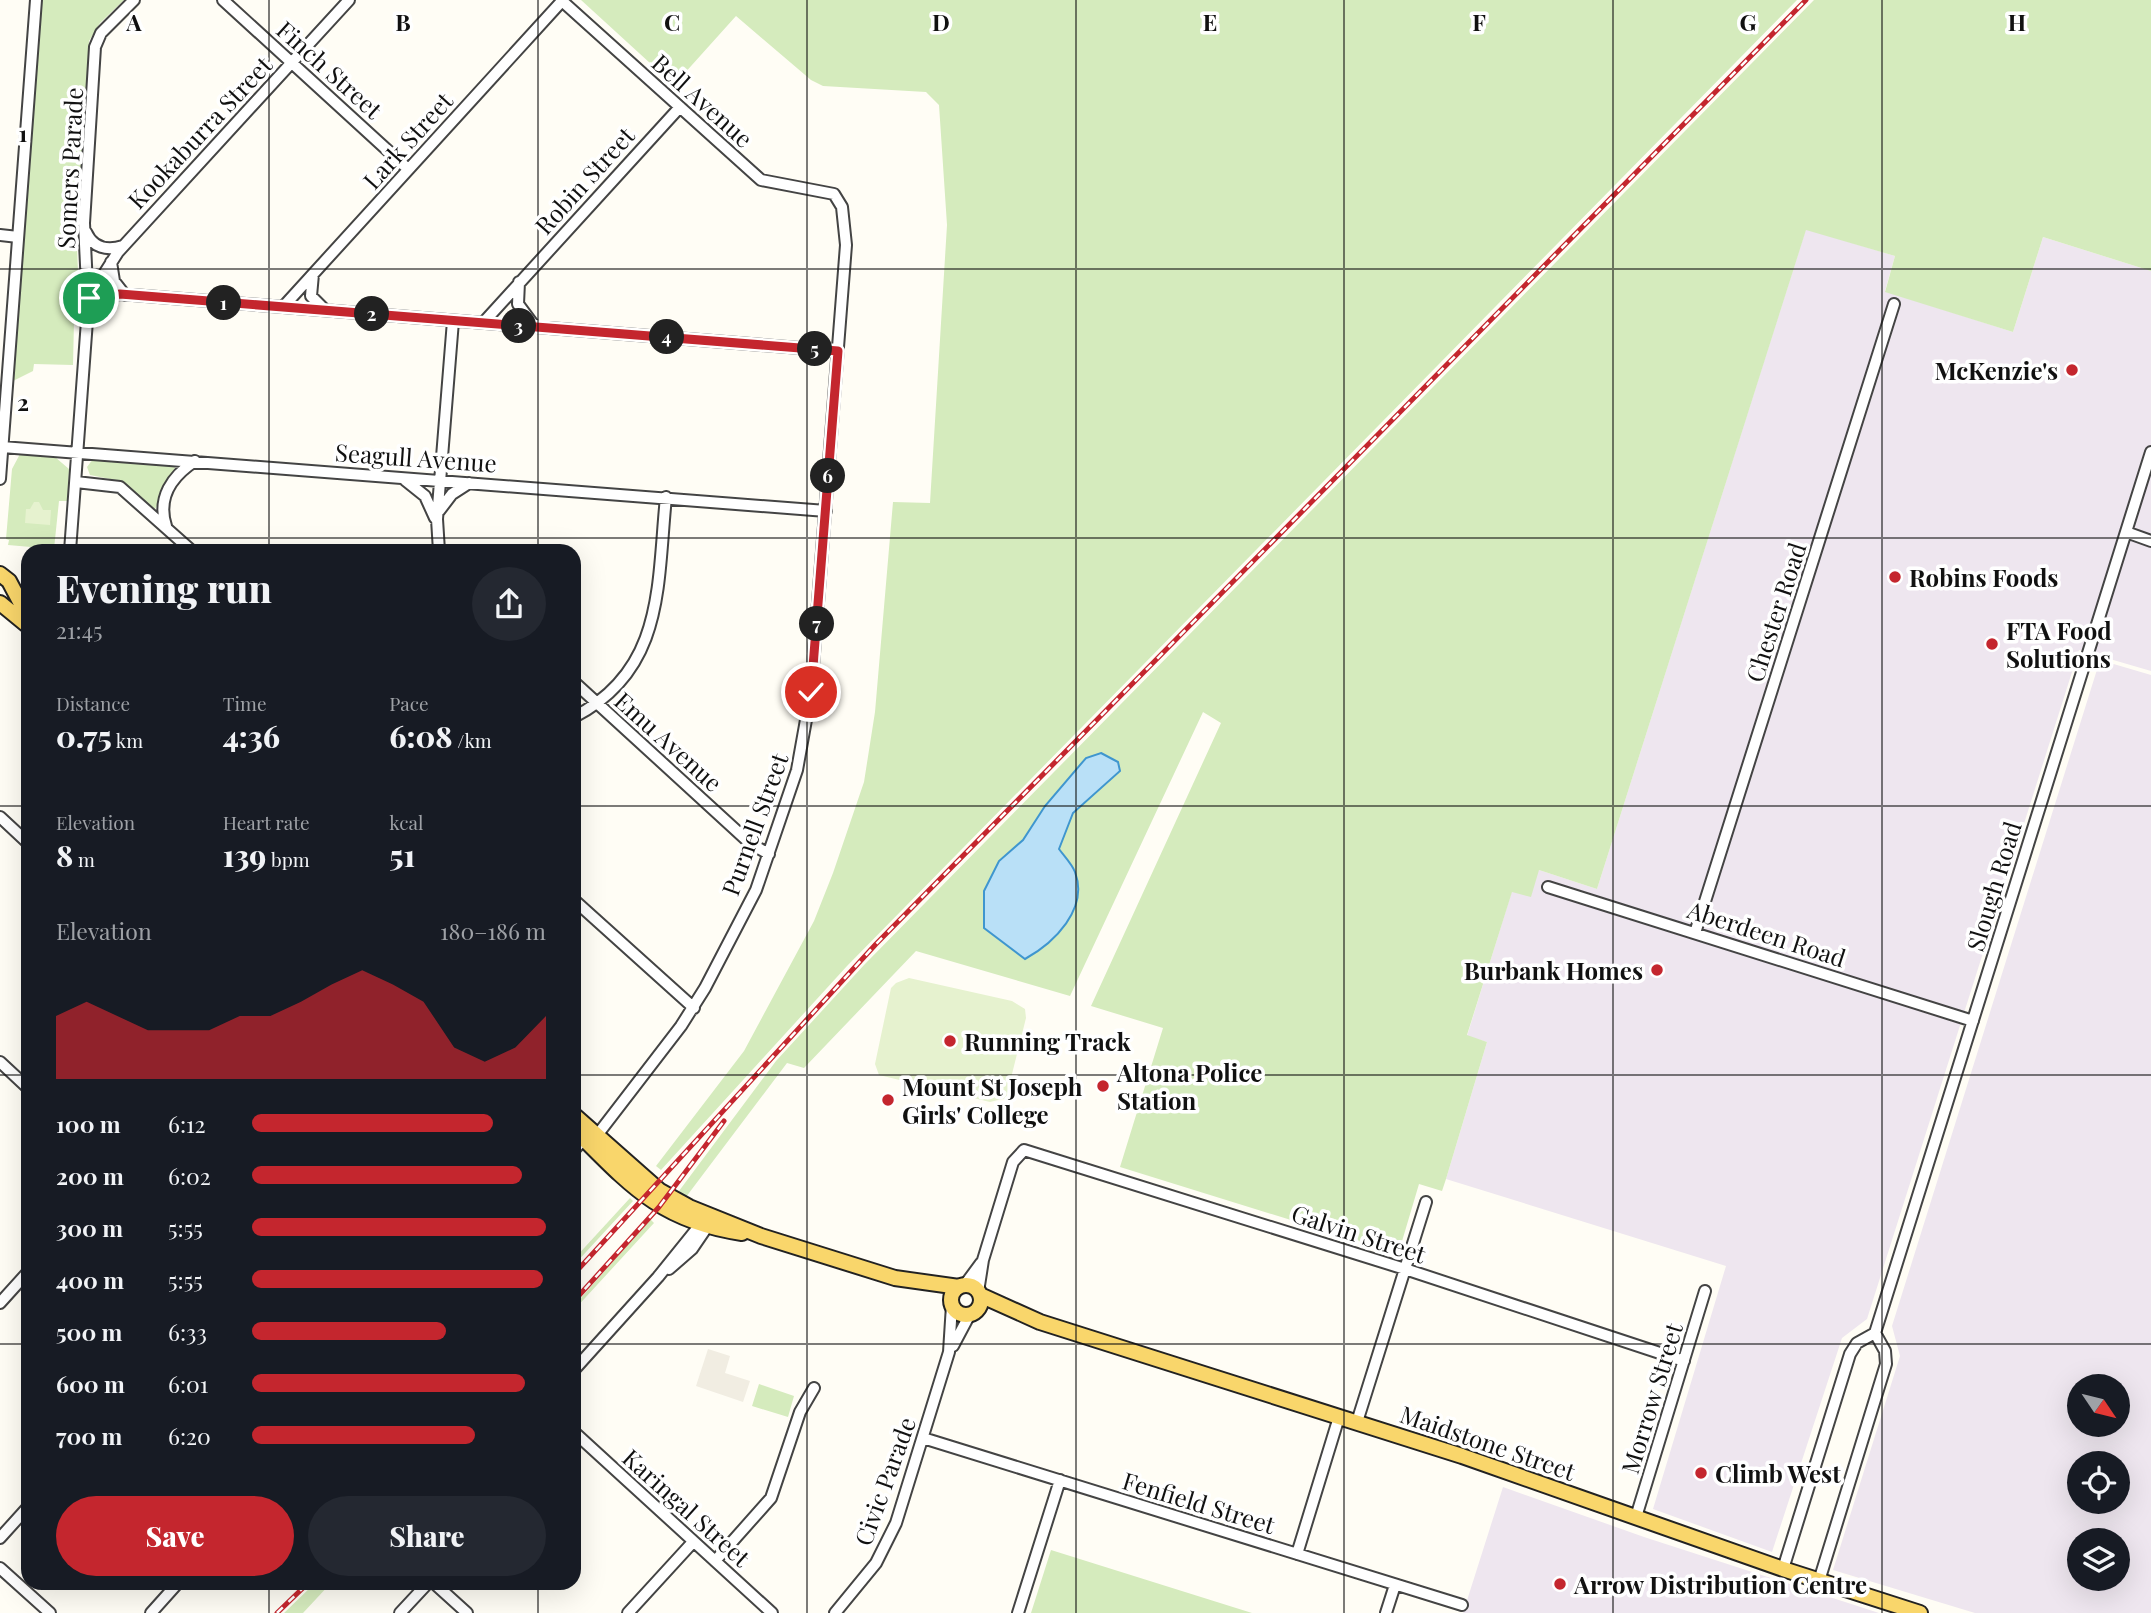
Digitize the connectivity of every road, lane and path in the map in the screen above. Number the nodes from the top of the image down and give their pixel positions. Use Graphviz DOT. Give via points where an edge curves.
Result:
graph roads {
  1 [pos="36,0"];
  2 [pos="134,0"];
  3 [pos="223,0"];
  4 [pos="349,0"];
  5 [pos="562,0"];
  6 [pos="292,63"];
  7 [pos="680,107"];
  8 [pos="408,169"];
  9 [pos="834,194"];
  10 [pos="84,226"];
  11 [pos="0,235"];
  12 [pos="18,237"];
  13 [pos="123,246"];
  14 [pos="111,262"];
  15 [pos="313,274"];
  16 [pos="519,282"];
  17 [pos="125,295"];
  18 [pos="88,303"];
  19 [pos="1894,304"];
  20 [pos="283,307"];
  21 [pos="324,310"];
  22 [pos="453,321"];
  23 [pos="483,323"];
  24 [pos="535,327"];
  25 [pos="838,351"];
  26 [pos="2,447"];
  27 [pos="78,452"];
  28 [pos="2151,452"];
  29 [pos="195,461"];
  30 [pos="401,478"];
  31 [pos="0,479"];
  32 [pos="440,481"];
  33 [pos="76,482"];
  34 [pos="469,482"];
  35 [pos="666,497"];
  36 [pos="826,511"];
  37 [pos="436,522"];
  38 [pos="167,529"];
  39 [pos="2126,533"];
  40 [pos="2151,541"];
  41 [pos="71,544"];
  42 [pos="184,544"];
  43 [pos="438,544"];
  44 [pos="4,576"];
  45 [pos="0,603"];
  46 [pos="21,605"];
  47 [pos="21,620"];
  48 [pos="581,691"];
  49 [pos="596,703"];
  50 [pos="581,713"];
  51 [pos="0,817"];
  52 [pos="21,836"];
  53 [pos="769,854"];
  54 [pos="1548,887"];
  55 [pos="581,906"];
  56 [pos="1695,933"];
  57 [pos="694,1008"];
  58 [pos="1973,1021"];
  59 [pos="0,1062"];
  60 [pos="21,1082"];
  61 [pos="582,1138"];
  62 [pos="1426,1202"];
  63 [pos="705,1222"];
  64 [pos="983,1260"];
  65 [pos="1405,1269"];
  66 [pos="895,1278"];
  67 [pos="21,1280"];
  68 [pos="962,1286"];
  69 [pos="1705,1291"];
  70 [pos="979,1294"];
  71 [pos="0,1303"];
  72 [pos="952,1304"];
  73 [pos="972,1314"];
  74 [pos="1040,1322"];
  75 [pos="1875,1333"];
  76 [pos="949,1352"];
  77 [pos="1684,1361"];
  78 [pos="581,1362"];
  79 [pos="814,1388"];
  80 [pos="1339,1417"];
  81 [pos="1357,1422"];
  82 [pos="923,1437"];
  83 [pos="581,1438"];
  84 [pos="1060,1480"];
  85 [pos="21,1515"];
  86 [pos="1636,1517"];
  87 [pos="0,1538"];
  88 [pos="694,1542"];
  89 [pos="1297,1555"];
  90 [pos="715,1561"];
  91 [pos="0,1568"];
  92 [pos="1783,1569"];
  93 [pos="1819,1581"];
  94 [pos="1395,1585"];
  95 [pos="21,1587"];
  96 [pos="24,1590"];
  97 [pos="172,1590"];
  98 [pos="421,1590"];
  99 [pos="442,1590"];
  100 [pos="1462,1605"];
  101 [pos="50,1613"];
  102 [pos="151,1613"];
  103 [pos="400,1613"];
  104 [pos="467,1613"];
  105 [pos="628,1613"];
  106 [pos="772,1613"];
  107 [pos="835,1613"];
  108 [pos="1018,1613"];
  109 [pos="1386,1613"];
  110 [pos="1920,1613"];
  1 -- 12 [label="street"];
  2 -- 10 [label="street, Somers Parade" via="97,38"];
  3 -- 6 [label="street, Finch Street"];
  4 -- 6 [label="street, Kookaburra Street"];
  5 -- 7 [label="street, Bell Avenue"];
  5 -- 8 [label="street, Lark Street"];
  6 -- 8 [label="street, Finch Street"];
  6 -- 13 [label="street, Kookaburra Street"];
  7 -- 9 [label="street, Bell Avenue" via="766,183"];
  7 -- 16 [label="street, Robin Street"];
  8 -- 15 [label="street, Lark Street"];
  9 -- 25 [label="street, Purnell Street" via="842,207 846,245"];
  10 -- 13 [label="street" via="99,247"];
  10 -- 18 [label="street, Somers Parade"];
  11 -- 12 [label="street"];
  12 -- 26 [label="street"];
  13 -- 14 [label="street, Kookaburra Street"];
  14 -- 17 [label="street" via="114,281"];
  14 -- 18 [label="street, Kookaburra Street"];
  15 -- 20 [label="street, Lark Street"];
  15 -- 21 [label="street" via="311,296"];
  16 -- 23 [label="street, Robin Street"];
  16 -- 24 [label="street" via="518,304"];
  17 -- 18 [label="street"];
  17 -- 20 [label="street"];
  18 -- 27 [label="street, Somers Parade"];
  19 -- 56 [label="street, Chester Road"];
  20 -- 21 [label="street"];
  21 -- 22 [label="street"];
  22 -- 23 [label="street"];
  22 -- 32 [label="street"];
  23 -- 24 [label="street"];
  24 -- 25 [label="street"];
  25 -- 36 [label="street, Purnell Street"];
  26 -- 27 [label="street, Seagull Avenue"];
  26 -- 31 [label="street"];
  27 -- 29 [label="street, Seagull Avenue"];
  27 -- 33 [label="street, Somers Parade"];
  28 -- 39 [label="street, Slough Road"];
  29 -- 30 [label="street, Seagull Avenue"];
  29 -- 38 [label="street" via="178,473 168,488 163,514"];
  30 -- 32 [label="street, Seagull Avenue"];
  30 -- 37 [label="street" via="425,496"];
  32 -- 34 [label="street, Seagull Avenue"];
  32 -- 37 [label="street"];
  33 -- 38 [label="street" via="120,487"];
  33 -- 41 [label="street, Somers Parade"];
  34 -- 35 [label="street, Seagull Avenue"];
  34 -- 37 [label="street" via="446,499"];
  35 -- 36 [label="street, Seagull Avenue"];
  35 -- 49 [label="street" via="657,604 650,631 628,670"];
  36 -- 53 [label="street, Purnell Street" via="803,750"];
  37 -- 43 [label="street"];
  38 -- 42 [label="street"];
  39 -- 40 [label="street"];
  39 -- 58 [label="street, Slough Road"];
  44 -- 45 [label="main road" via="10,593"];
  44 -- 46 [label="main road"];
  45 -- 47 [label="main road"];
  48 -- 49 [label="street, Emu Avenue"];
  49 -- 50 [label="street"];
  49 -- 53 [label="street, Emu Avenue" via="751,844"];
  51 -- 52 [label="street"];
  53 -- 57 [label="street, Purnell Street" via="756,890"];
  54 -- 56 [label="street, Aberdeen Road"];
  55 -- 57 [label="street"];
  56 -- 58 [label="street, Aberdeen Road"];
  57 -- 61 [label="street, Purnell Street"];
  58 -- 75 [label="street, Slough Road"];
  59 -- 60 [label="street"];
  61 -- 63 [label="main road" via="644,1196 671,1214"];
  62 -- 65 [label="street"];
  63 -- 66 [label="main road"];
  63 -- 78 [label="street" via="684,1258 658,1278"];
  64 -- 65 [label="street, Galvin Street" via="1013,1162 1020,1151 1027,1151"];
  64 -- 68 [label="street"];
  64 -- 70 [label="street"];
  65 -- 77 [label="street, Galvin Street"];
  65 -- 81 [label="street"];
  66 -- 68 [label="main road"];
  66 -- 72 [label="main road"];
  67 -- 71 [label="street"];
  68 -- 70 [label="main road"];
  68 -- 72 [label="main road" via="953,1294"];
  69 -- 77 [label="street, Morrow Street"];
  70 -- 73 [label="main road" via="980,1305"];
  70 -- 74 [label="main road, Maidstone Street"];
  72 -- 73 [label="main road" via="957,1312"];
  72 -- 76 [label="street, Civic Parade"];
  73 -- 74 [label="main road, Maidstone Street" via="990,1312"];
  73 -- 76 [label="street, Civic Parade"];
  74 -- 80 [label="main road, Maidstone Street"];
  75 -- 92 [label="street" via="1857,1343 1850,1354"];
  75 -- 93 [label="street" via="1886,1364"];
  76 -- 82 [label="street, Civic Parade"];
  77 -- 86 [label="street, Morrow Street"];
  79 -- 90 [label="street" via="800,1412 771,1498"];
  80 -- 81 [label="main road, Maidstone Street"];
  80 -- 89 [label="street"];
  81 -- 86 [label="main road, Maidstone Street"];
  82 -- 84 [label="street, Fenfield Street"];
  82 -- 107 [label="street, Civic Parade" via="884,1550"];
  83 -- 88 [label="street, Karingal Street"];
  84 -- 89 [label="street, Fenfield Street"];
  84 -- 108 [label="street"];
  85 -- 87 [label="street"];
  86 -- 92 [label="main road, Maidstone Street"];
  88 -- 90 [label="street, Karingal Street"];
  88 -- 105 [label="street"];
  89 -- 94 [label="street, Fenfield Street"];
  90 -- 106 [label="street, Karingal Street"];
  91 -- 95 [label="street"];
  92 -- 93 [label="main road, Maidstone Street"];
  93 -- 110 [label="main road, Maidstone Street"];
  94 -- 100 [label="street, Fenfield Street"];
  94 -- 109 [label="street"];
  96 -- 101 [label="street"];
  97 -- 102 [label="street"];
  98 -- 103 [label="street"];
  99 -- 104 [label="street"];
}
